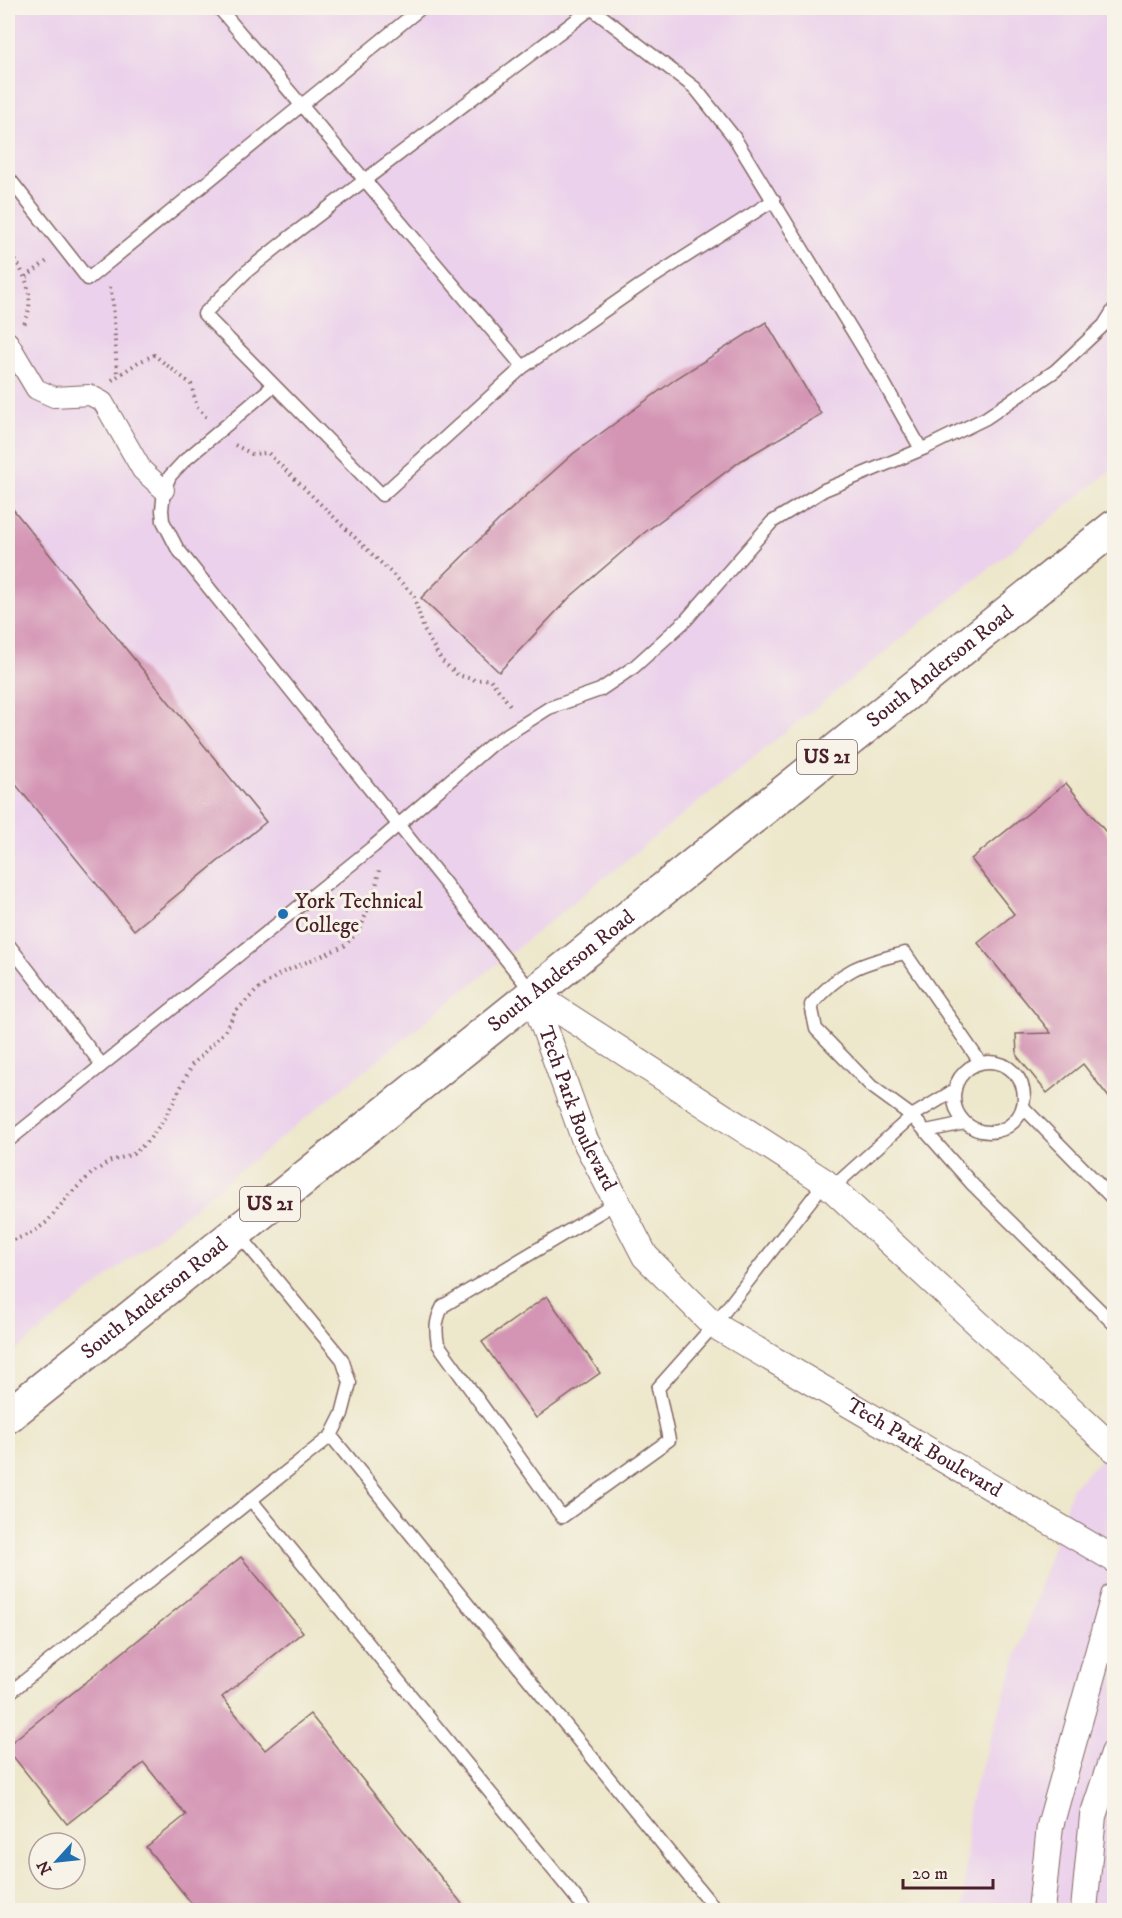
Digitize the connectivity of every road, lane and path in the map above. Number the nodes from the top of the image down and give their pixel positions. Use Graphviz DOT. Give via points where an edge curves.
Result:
graph roads {
  1 [pos="219,8"];
  2 [pos="421,8"];
  3 [pos="591,8"];
  4 [pos="300,106"];
  5 [pos="8,177"];
  6 [pos="365,180"];
  7 [pos="774,200"];
  8 [pos="8,250"];
  9 [pos="51,258"];
  10 [pos="26,277"];
  11 [pos="109,285"];
  12 [pos="1114,309"];
  13 [pos="9,344"];
  14 [pos="523,367"];
  15 [pos="117,376"];
  16 [pos="273,386"];
  17 [pos="90,395"];
  18 [pos="207,417"];
  19 [pos="234,443"];
  20 [pos="921,449"];
  21 [pos="164,490"];
  22 [pos="1114,528"];
  23 [pos="510,705"];
  24 [pos="398,826"];
  25 [pos="380,868"];
  26 [pos="8,944"];
  27 [pos="532,993"];
  28 [pos="980,1062"];
  29 [pos="102,1065"];
  30 [pos="955,1090"];
  31 [pos="1023,1107"];
  32 [pos="912,1116"];
  33 [pos="965,1123"];
  34 [pos="926,1131"];
  35 [pos="8,1141"];
  36 [pos="828,1185"];
  37 [pos="1114,1200"];
  38 [pos="617,1202"];
  39 [pos="236,1232"];
  40 [pos="8,1242"];
  41 [pos="1114,1324"];
  42 [pos="714,1325"];
  43 [pos="8,1416"];
  44 [pos="332,1436"];
  45 [pos="1114,1449"];
  46 [pos="251,1500"];
  47 [pos="1114,1559"];
  48 [pos="1114,1596"];
  49 [pos="8,1694"];
  50 [pos="1114,1753"];
  51 [pos="586,1911"];
  52 [pos="716,1911"];
  53 [pos="1041,1911"];
  54 [pos="1084,1911"];
  1 -- 4 [label="lane"];
  2 -- 4 [label="lane"];
  3 -- 6 [label="lane"];
  3 -- 7 [label="lane" via="695,88 734,137"];
  4 -- 5 [label="lane" via="88,279"];
  4 -- 6 [label="lane"];
  6 -- 14 [label="lane"];
  6 -- 16 [label="lane" via="246,272 204,314"];
  7 -- 14 [label="lane"];
  7 -- 20 [label="lane"];
  8 -- 10 [label="path"];
  9 -- 10 [label="path"];
  10 -- 13 [label="path" via="26,320"];
  11 -- 15 [label="path"];
  12 -- 20 [label="lane" via="1104,325 1055,371 986,418"];
  13 -- 17 [label="street" via="36,389 54,397"];
  14 -- 16 [label="lane" via="382,495"];
  15 -- 17 [label="path"];
  15 -- 18 [label="path" via="147,357 161,358 191,384 197,407"];
  16 -- 21 [label="lane" via="184,461 170,476"];
  17 -- 21 [label="street" via="108,407 142,470"];
  19 -- 23 [label="path" via="252,454 268,453 413,594 427,636 441,660 467,678 490,679"];
  20 -- 24 [label="lane" via="824,490 772,522 686,621 634,667 600,690 549,708 492,744"];
  21 -- 24 [label="lane" via="163,522 177,548"];
  22 -- 27 [label="main road, South Anderson Road / US 21"];
  24 -- 27 [label="lane"];
  24 -- 29 [label="lane"];
  25 -- 40 [label="path" via="360,930 344,946 281,973 256,991 192,1065 149,1140 133,1154 92,1173 32,1233"];
  26 -- 29 [label="lane"];
  27 -- 36 [label="street, Tech Park Boulevard"];
  27 -- 38 [label="street, Tech Park Boulevard" via="584,1138"];
  27 -- 39 [label="main road, South Anderson Road / US 21"];
  28 -- 30 [label="lane" via="967,1070"];
  28 -- 31 [label="lane" via="1000,1064 1017,1076"];
  28 -- 32 [label="lane" via="905,953 867,962 831,981 811,1005 816,1029 871,1086"];
  29 -- 35 [label="lane"];
  30 -- 32 [label="lane"];
  30 -- 33 [label="lane" via="954,1102"];
  31 -- 33 [label="lane" via="1010,1126 999,1131 987,1132"];
  31 -- 37 [label="lane"];
  32 -- 34 [label="lane"];
  32 -- 36 [label="lane"];
  33 -- 34 [label="lane"];
  34 -- 41 [label="lane" via="973,1185"];
  36 -- 42 [label="lane"];
  36 -- 45 [label="street, Tech Park Boulevard"];
  38 -- 42 [label="street, Tech Park Boulevard" via="645,1256"];
  38 -- 42 [label="lane" via="443,1306 435,1331 438,1344 562,1517 669,1440 658,1388"];
  39 -- 43 [label="main road, South Anderson Road / US 21"];
  39 -- 44 [label="lane" via="342,1359 350,1383"];
  42 -- 47 [label="street, Tech Park Boulevard"];
  44 -- 46 [label="lane"];
  44 -- 52 [label="lane"];
  46 -- 49 [label="lane"];
  46 -- 51 [label="lane"];
  48 -- 53 [label="street" via="1050,1826"];
  50 -- 54 [label="street" via="1094,1816"];
}
